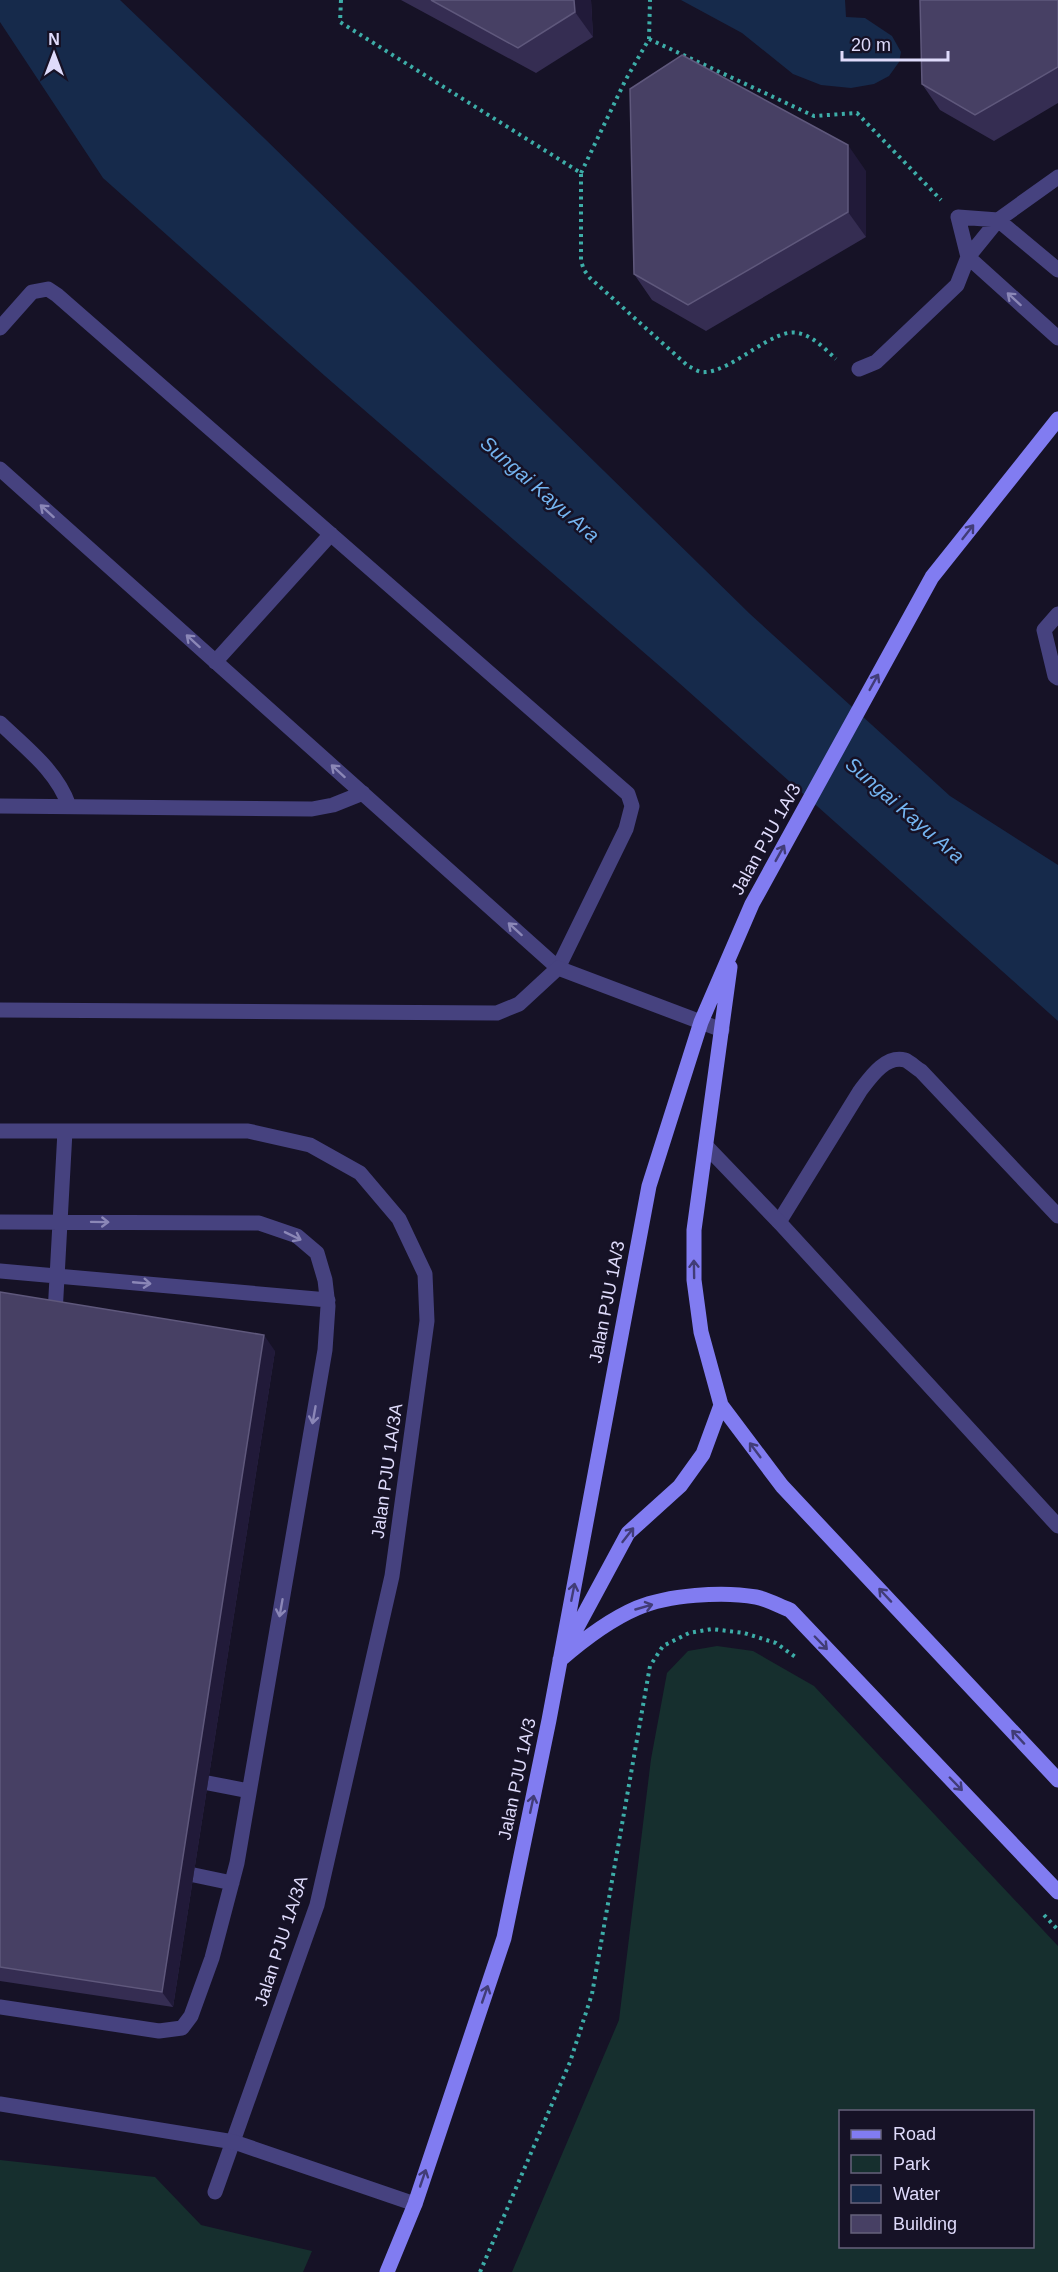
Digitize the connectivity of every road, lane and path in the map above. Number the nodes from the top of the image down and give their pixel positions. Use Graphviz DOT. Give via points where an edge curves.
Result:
graph roads {
  1 [pos="341,0"];
  2 [pos="650,0"];
  3 [pos="649,39"];
  4 [pos="581,173"];
  5 [pos="1058,177"];
  6 [pos="958,218"];
  7 [pos="998,220"];
  8 [pos="968,257"];
  9 [pos="1058,270"];
  10 [pos="0,328"];
  11 [pos="1058,338"];
  12 [pos="859,369"];
  13 [pos="1058,419"];
  14 [pos="0,469"];
  15 [pos="331,534"];
  16 [pos="1058,614"];
  17 [pos="215,662"];
  18 [pos="1058,678"];
  19 [pos="0,723"];
  20 [pos="363,793"];
  21 [pos="0,806"];
  22 [pos="69,806"];
  23 [pos="733,949"];
  24 [pos="558,968"];
  25 [pos="0,1010"];
  26 [pos="701,1022"];
  27 [pos="722,1030"];
  28 [pos="0,1131"];
  29 [pos="65,1131"];
  30 [pos="706,1146"];
  31 [pos="1058,1216"];
  32 [pos="61,1221"];
  33 [pos="0,1222"];
  34 [pos="780,1222"];
  35 [pos="0,1271"];
  36 [pos="59,1276"];
  37 [pos="328,1300"];
  38 [pos="55,1314"];
  39 [pos="721,1405"];
  40 [pos="1058,1526"];
  41 [pos="560,1660"];
  42 [pos="801,1662"];
  43 [pos="1058,1780"];
  44 [pos="208,1783"];
  45 [pos="249,1791"];
  46 [pos="194,1875"];
  47 [pos="232,1883"];
  48 [pos="1058,1892"];
  49 [pos="1042,1912"];
  50 [pos="1058,1930"];
  51 [pos="0,2007"];
  52 [pos="0,2104"];
  53 [pos="234,2142"];
  54 [pos="215,2193"];
  55 [pos="415,2204"];
  56 [pos="387,2272"];
  57 [pos="480,2272"];
  1 -- 4 [label="path" via="340,22"];
  2 -- 3 [label="path"];
  3 -- 4 [label="path"];
  3 -- 6 [label="path" via="814,116 857,113"];
  4 -- 12 [label="path" via="584,270 688,366 703,373 719,369 780,335 795,332 810,337 842,363"];
  5 -- 7 [label="street"];
  6 -- 7 [label="street"];
  6 -- 8 [label="street"];
  7 -- 8 [label="street"];
  7 -- 9 [label="street"];
  11 -- 8 [label="street, one-way"];
  8 -- 12 [label="street" via="957,285 876,362"];
  10 -- 15 [label="street" via="32,292 48,289 57,294"];
  23 -- 13 [label="street, Jalan PJU 1A/3, one-way" via="752,904 932,577"];
  17 -- 14 [label="street, one-way"];
  15 -- 17 [label="street"];
  15 -- 24 [label="street" via="628,794 632,806 626,829"];
  16 -- 18 [label="street" via="1044,630"];
  20 -- 17 [label="street, one-way"];
  19 -- 22 [label="street" via="55,777"];
  20 -- 22 [label="street" via="333,805 312,808"];
  24 -- 20 [label="street, one-way"];
  21 -- 22 [label="street"];
  23 -- 26 [label="street, Jalan PJU 1A/3"];
  23 -- 27 [label="street"];
  24 -- 25 [label="street" via="519,1004 498,1013"];
  24 -- 26 [label="street"];
  26 -- 27 [label="street"];
  41 -- 26 [label="street, Jalan PJU 1A/3, one-way" via="649,1186"];
  27 -- 30 [label="street"];
  28 -- 29 [label="street, Jalan PJU 1A/3A"];
  29 -- 32 [label="street"];
  29 -- 53 [label="street, Jalan PJU 1A/3A" via="248,1131 310,1145 360,1173 399,1218 425,1274 427,1322 392,1575 316,1905"];
  30 -- 34 [label="street"];
  39 -- 30 [label="street, one-way" via="701,1332 694,1280 694,1230"];
  31 -- 34 [label="street" via="921,1071 905,1060 889,1062 875,1072"];
  32 -- 33 [label="street"];
  32 -- 36 [label="street"];
  32 -- 37 [label="street, one-way" via="259,1223 297,1236 317,1253"];
  34 -- 40 [label="street"];
  35 -- 36 [label="street"];
  36 -- 37 [label="street, one-way"];
  36 -- 38 [label="street"];
  37 -- 45 [label="street, one-way" via="325,1350"];
  41 -- 39 [label="street, one-way" via="628,1533 680,1486 703,1454"];
  43 -- 39 [label="street, one-way" via="782,1486"];
  41 -- 48 [label="street, one-way" via="589,1635 637,1608 688,1596 757,1597 790,1610"];
  55 -- 41 [label="street, Jalan PJU 1A/3, one-way" via="504,1938"];
  42 -- 57 [label="path" via="776,1643 712,1629 689,1633 663,1646 650,1666 592,1994 566,2071"];
  44 -- 45 [label="street"];
  45 -- 47 [label="street"];
  46 -- 47 [label="street"];
  47 -- 51 [label="street" via="212,1958 191,2016 182,2028 159,2031"];
  49 -- 50 [label="path"];
  52 -- 53 [label="street"];
  53 -- 54 [label="street, Jalan PJU 1A/3A"];
  53 -- 55 [label="street"];
  55 -- 56 [label="street, Jalan PJU 1A/3"];
}
